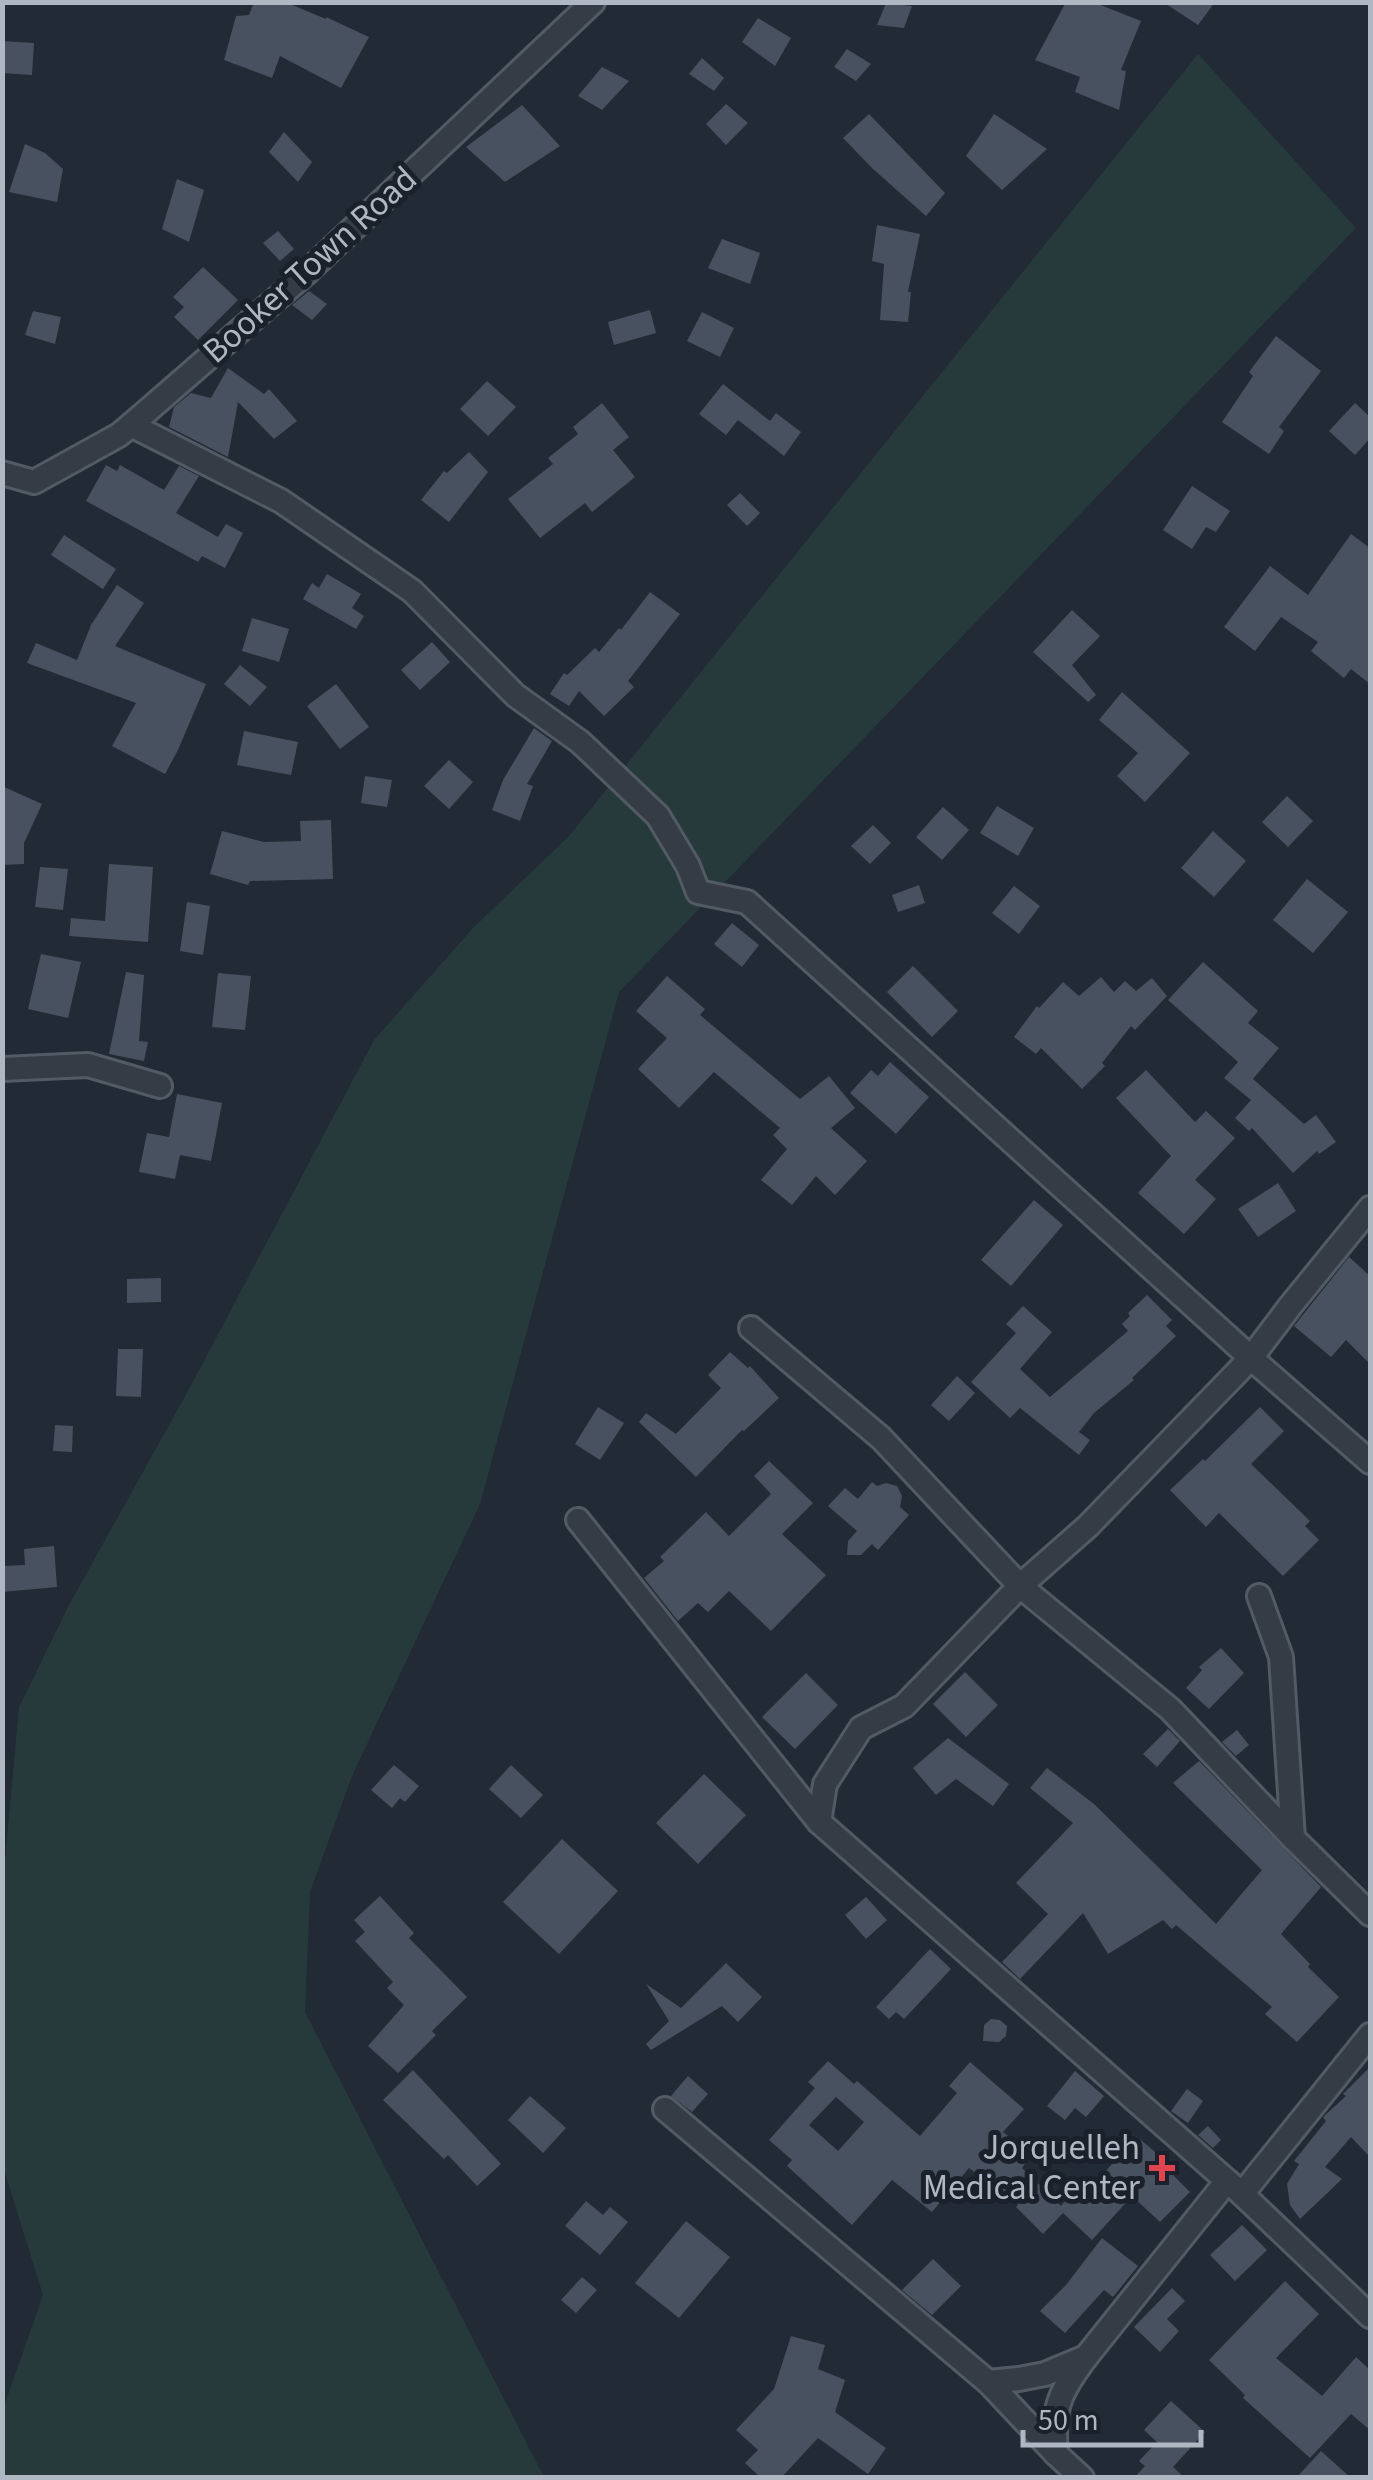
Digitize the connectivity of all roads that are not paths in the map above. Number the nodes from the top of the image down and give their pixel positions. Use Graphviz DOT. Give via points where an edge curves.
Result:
graph roads {
  1 [pos="592,2"];
  2 [pos="130,425"];
  3 [pos="2,472"];
  4 [pos="2,1069"];
  5 [pos="160,1086"];
  6 [pos="1370,1208"];
  7 [pos="751,1328"];
  8 [pos="1252,1358"];
  9 [pos="1370,1462"];
  10 [pos="578,1520"];
  11 [pos="1020,1586"];
  12 [pos="1259,1596"];
  13 [pos="819,1822"];
  14 [pos="1292,1838"];
  15 [pos="1370,1914"];
  16 [pos="1370,2035"];
  17 [pos="664,2109"];
  18 [pos="1234,2188"];
  19 [pos="1370,2316"];
  20 [pos="1086,2357"];
  21 [pos="988,2382"];
  22 [pos="1056,2454"];
  23 [pos="1082,2478"];
  1 -- 2 [label="street, Booker Town Road" via="305,274"];
  2 -- 3 [label="street, Booker Town Road" via="34,482"];
  2 -- 8 [label="street" via="281,502 412,591 515,695 580,742 658,816 698,892 747,902"];
  4 -- 5 [label="street" via="88,1065"];
  6 -- 8 [label="street"];
  7 -- 11 [label="street" via="880,1438"];
  8 -- 9 [label="street"];
  8 -- 11 [label="street"];
  10 -- 13 [label="street"];
  11 -- 13 [label="street" via="904,1706 861,1728 824,1784"];
  11 -- 14 [label="street" via="1170,1709"];
  12 -- 14 [label="street" via="1282,1657"];
  13 -- 18 [label="street"];
  14 -- 15 [label="street"];
  16 -- 18 [label="street"];
  17 -- 21 [label="street"];
  18 -- 19 [label="street"];
  18 -- 20 [label="street"];
  20 -- 21 [label="street" via="1044,2374"];
  20 -- 22 [label="street" via="1063,2388 1054,2424"];
  21 -- 22 [label="street"];
  22 -- 23 [label="street"];
}
